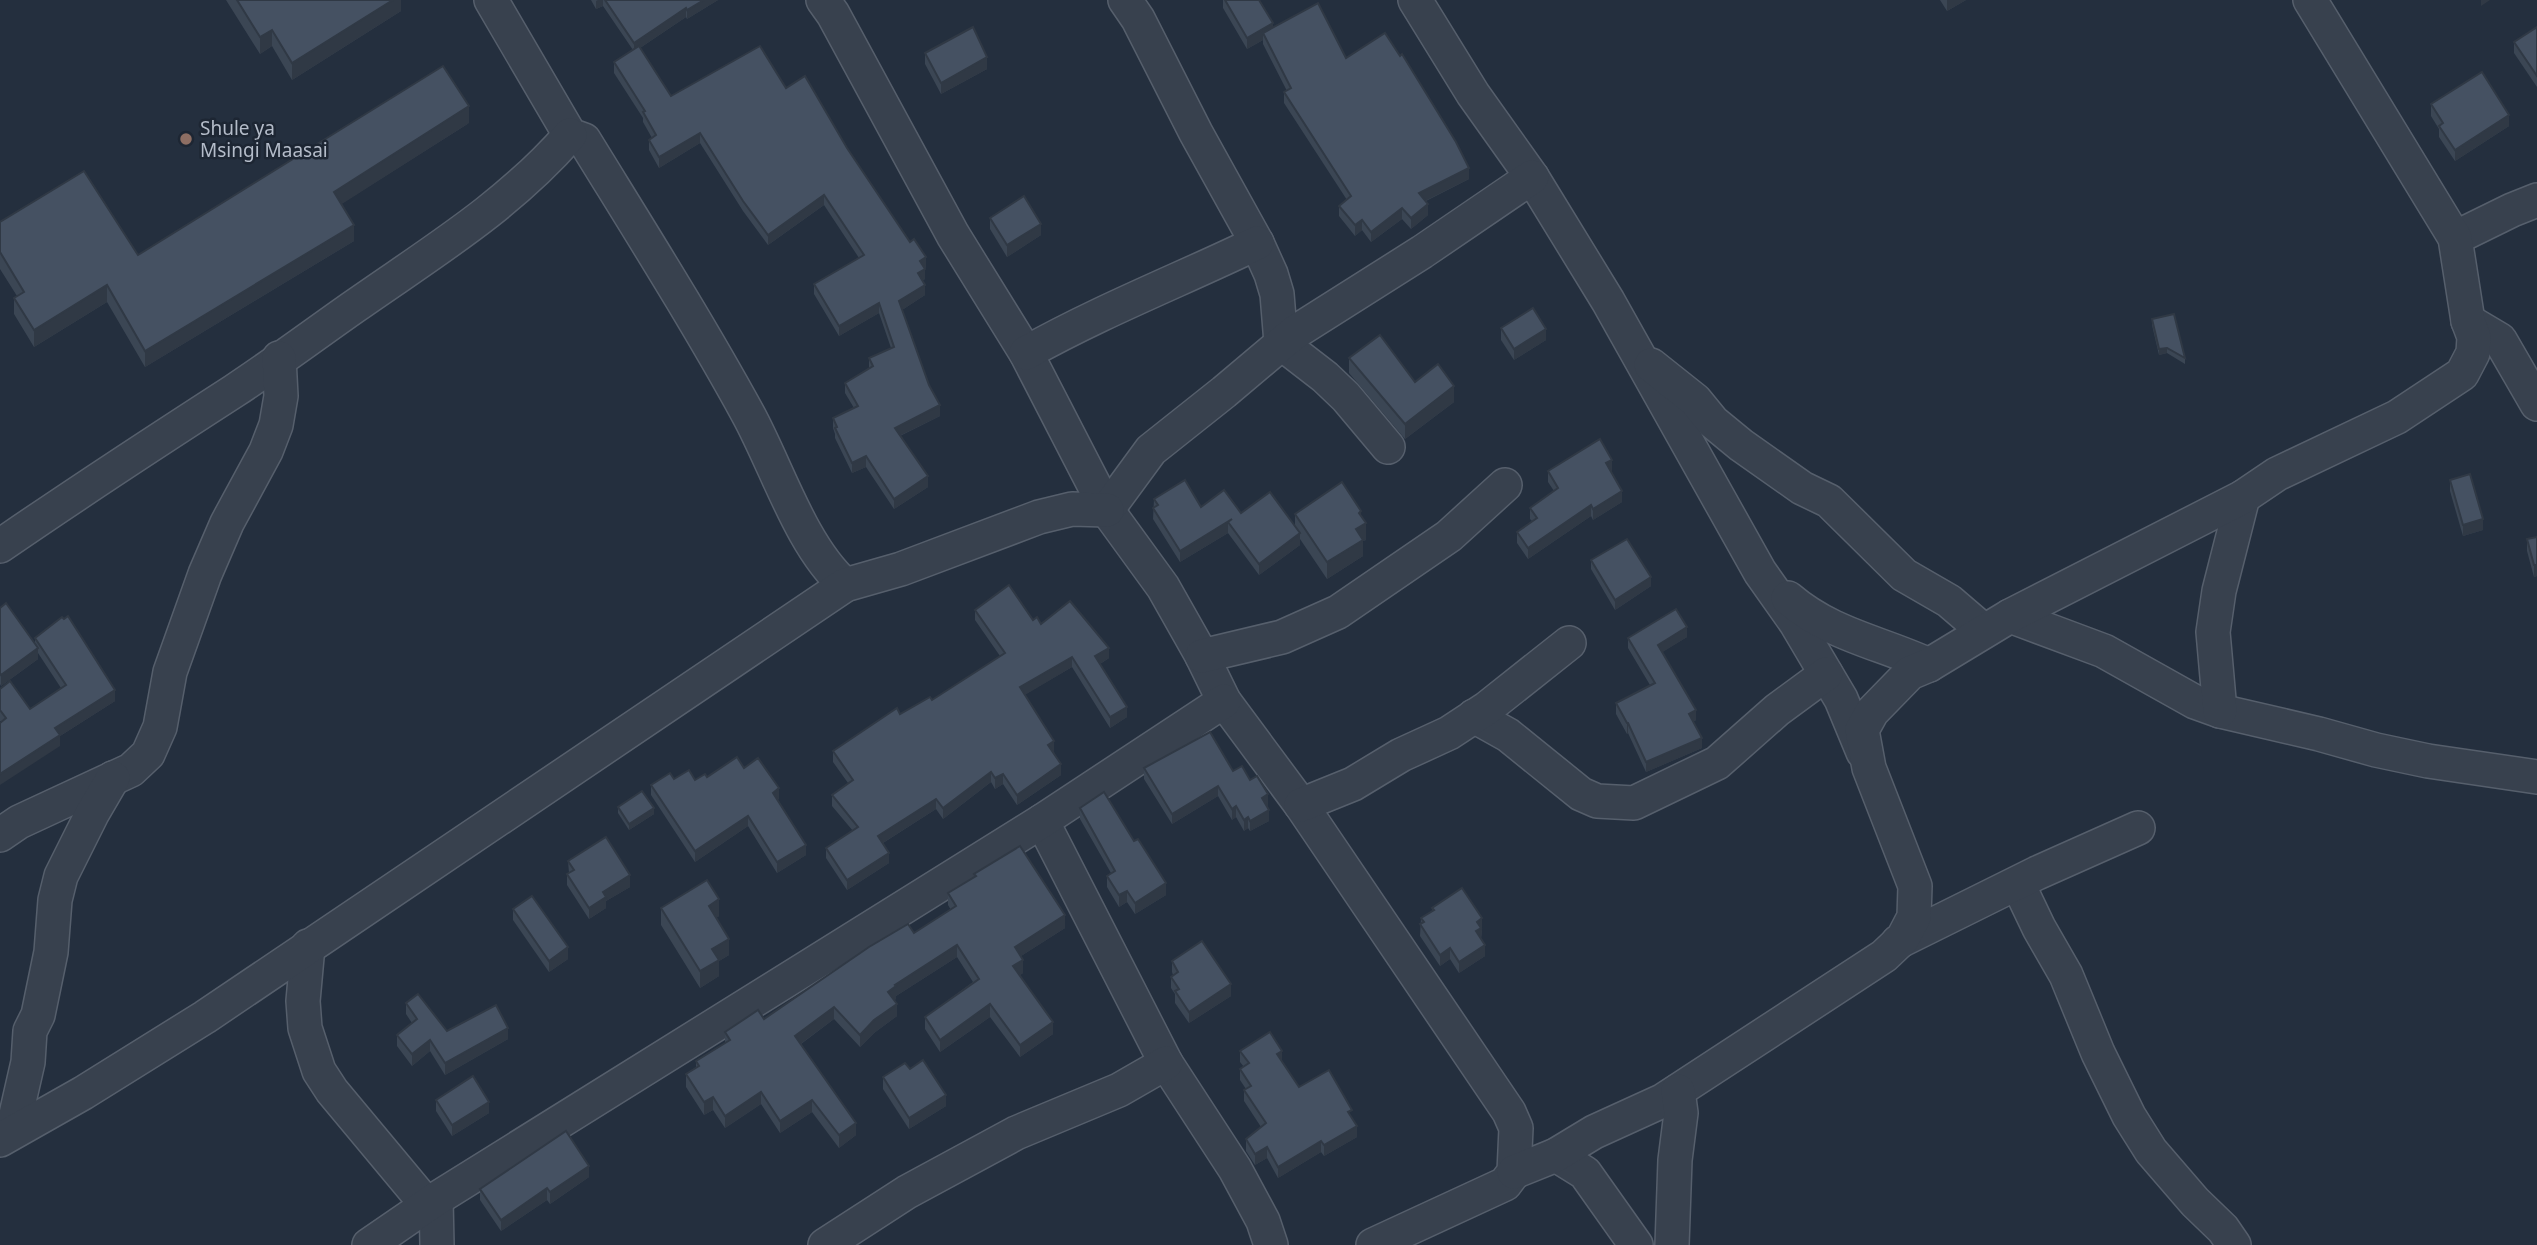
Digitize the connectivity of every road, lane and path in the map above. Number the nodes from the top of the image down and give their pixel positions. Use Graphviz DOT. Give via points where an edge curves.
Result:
graph roads {
  1 [pos="491,0"];
  2 [pos="823,0"];
  3 [pos="1125,0"];
  4 [pos="1415,0"];
  5 [pos="2310,0"];
  6 [pos="570,135"];
  7 [pos="1532,177"];
  8 [pos="2537,200"];
  9 [pos="2455,238"];
  10 [pos="1257,243"];
  11 [pos="2468,321"];
  12 [pos="1281,343"];
  13 [pos="1026,353"];
  14 [pos="1638,355"];
  15 [pos="279,358"];
  16 [pos="2537,404"];
  17 [pos="1388,447"];
  18 [pos="1505,485"];
  19 [pos="2243,497"];
  20 [pos="1107,510"];
  21 [pos="0,546"];
  22 [pos="1765,578"];
  23 [pos="845,584"];
  24 [pos="1997,624"];
  25 [pos="1569,643"];
  26 [pos="1202,656"];
  27 [pos="1929,665"];
  28 [pos="1826,674"];
  29 [pos="1224,701"];
  30 [pos="2220,711"];
  31 [pos="1474,716"];
  32 [pos="1869,768"];
  33 [pos="2537,777"];
  34 [pos="113,778"];
  35 [pos="1301,805"];
  36 [pos="1042,821"];
  37 [pos="2137,828"];
  38 [pos="0,835"];
  39 [pos="2018,884"];
  40 [pos="1898,942"];
  41 [pos="308,946"];
  42 [pos="1167,1063"];
  43 [pos="1678,1091"];
  44 [pos="6,1136"];
  45 [pos="1556,1155"];
  46 [pos="1514,1172"];
  47 [pos="431,1202"];
  48 [pos="2225,1240"];
  49 [pos="369,1245"];
  50 [pos="437,1245"];
  51 [pos="825,1245"];
  52 [pos="1271,1245"];
  53 [pos="1373,1245"];
  54 [pos="1636,1245"];
  55 [pos="1672,1245"];
  1 -- 6 [label="street"];
  2 -- 13 [label="street" via="953,235"];
  3 -- 10 [label="street"];
  4 -- 7 [label="street"];
  5 -- 9 [label="street"];
  6 -- 15 [label="street" via="500,204"];
  6 -- 23 [label="street" via="584,140 693,316 750,417 815,550"];
  7 -- 12 [label="street"];
  7 -- 14 [label="street"];
  8 -- 9 [label="street"];
  9 -- 11 [label="street"];
  10 -- 12 [label="street" via="1277,294"];
  10 -- 13 [label="street"];
  11 -- 16 [label="street" via="2500,340"];
  11 -- 19 [label="street" via="2473,353 2462,374 2397,417 2277,474"];
  12 -- 17 [label="street" via="1346,397"];
  12 -- 20 [label="street" via="1151,450"];
  13 -- 20 [label="street"];
  14 -- 22 [label="street"];
  14 -- 24 [label="street" via="1695,400 1741,445 1802,488 1829,500 1903,575"];
  15 -- 21 [label="street"];
  15 -- 34 [label="street" via="281,396 276,425 205,574 170,672 160,727 148,754 131,770"];
  18 -- 26 [label="street" via="1449,536 1338,612 1282,637"];
  19 -- 24 [label="street"];
  19 -- 30 [label="street" via="2213,632"];
  20 -- 23 [label="street" via="1072,509 1039,517 901,569"];
  20 -- 26 [label="street" via="1163,587"];
  22 -- 27 [label="street" via="1827,626"];
  22 -- 28 [label="street"];
  23 -- 41 [label="street"];
  24 -- 27 [label="street"];
  24 -- 30 [label="street" via="2104,652"];
  25 -- 31 [label="street"];
  26 -- 29 [label="street"];
  27 -- 32 [label="street" via="1910,673 1872,712 1862,730"];
  28 -- 31 [label="street" via="1717,763 1634,803 1597,801 1581,794 1508,734"];
  28 -- 32 [label="street"];
  29 -- 35 [label="street"];
  29 -- 36 [label="street"];
  30 -- 33 [label="street" via="2428,761"];
  31 -- 35 [label="street" via="1353,784"];
  32 -- 40 [label="street" via="1915,886 1913,917"];
  34 -- 38 [label="street"];
  34 -- 44 [label="street" via="61,876 51,952 38,1015 30,1031 29,1062"];
  35 -- 46 [label="street" via="1504,1103 1516,1128"];
  36 -- 42 [label="street"];
  36 -- 47 [label="street"];
  37 -- 39 [label="street"];
  39 -- 40 [label="street"];
  39 -- 48 [label="street" via="2066,975 2129,1116 2151,1151"];
  40 -- 43 [label="street" via="1874,963"];
  41 -- 44 [label="street" via="121,1070"];
  41 -- 47 [label="street" via="304,1028 318,1071"];
  42 -- 51 [label="street" via="1119,1090 1016,1133 907,1192"];
  42 -- 52 [label="street" via="1235,1169"];
  43 -- 45 [label="street"];
  43 -- 55 [label="street" via="1681,1113"];
  45 -- 46 [label="street"];
  45 -- 54 [label="street" via="1585,1173"];
  46 -- 53 [label="street" via="1505,1184"];
  47 -- 49 [label="street"];
  47 -- 50 [label="street"];
}
